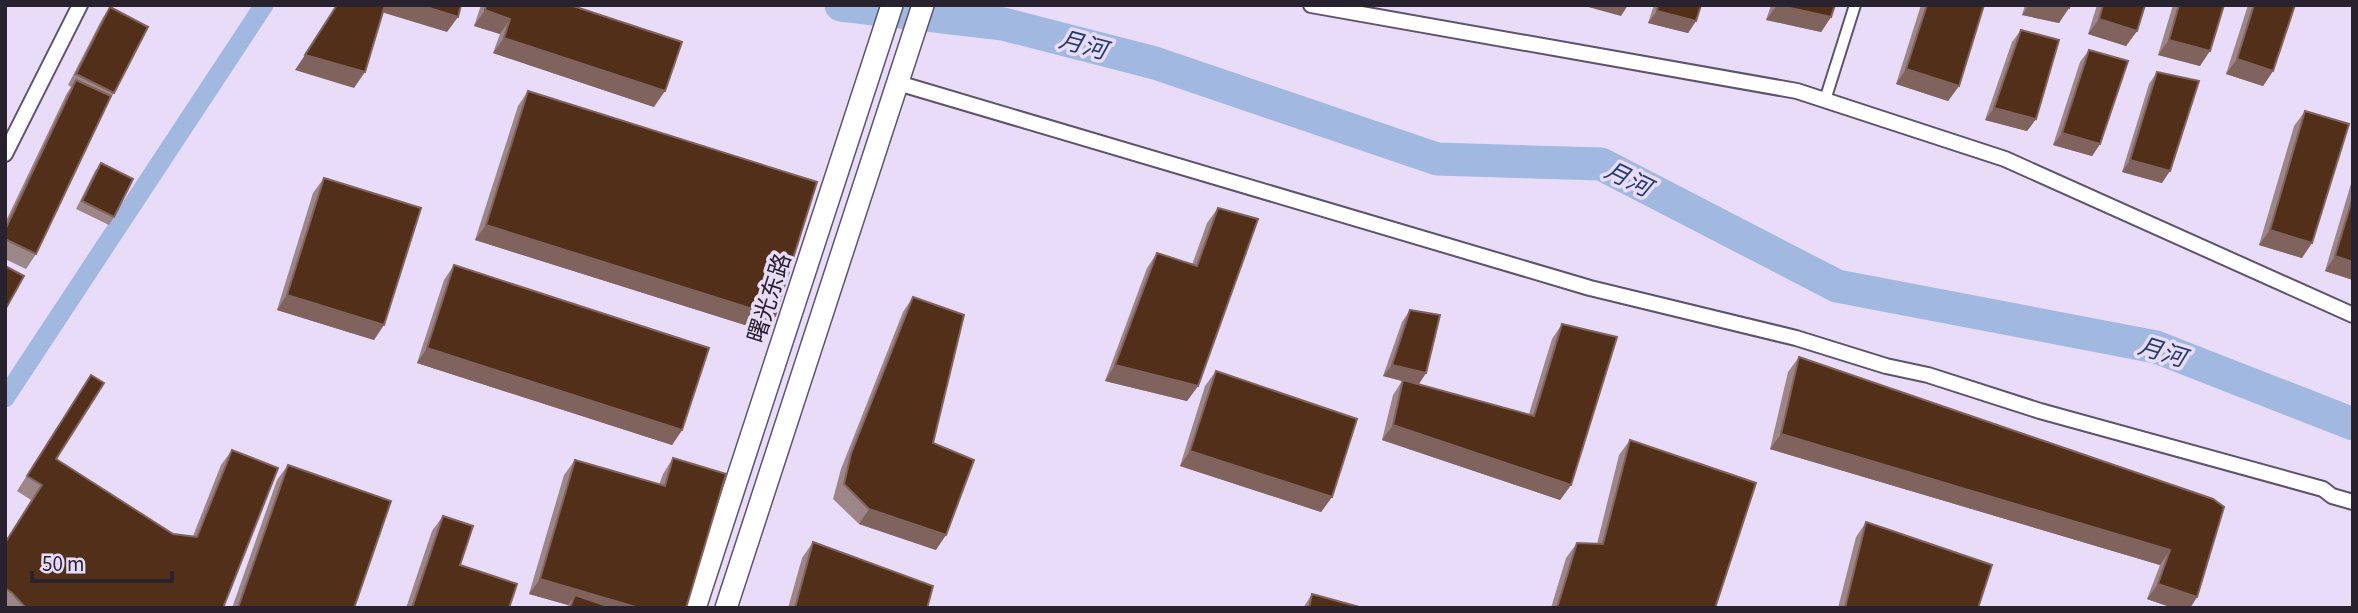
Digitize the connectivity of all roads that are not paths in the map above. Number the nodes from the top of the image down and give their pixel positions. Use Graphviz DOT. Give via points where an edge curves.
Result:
graph roads {
  1 [pos="80,5"];
  2 [pos="892,5"];
  3 [pos="923,5"];
  4 [pos="1311,5"];
  5 [pos="1855,5"];
  6 [pos="898,83"];
  7 [pos="1825,100"];
  8 [pos="5,154"];
  9 [pos="2353,315"];
  10 [pos="2353,502"];
  11 [pos="695,608"];
  12 [pos="726,608"];
  1 -- 8 [label="street"];
  2 -- 11 [label="main road, 曙光东路"];
  3 -- 6 [label="main road"];
  4 -- 7 [label="street" via="1797,91"];
  5 -- 7 [label="street"];
  6 -- 10 [label="street" via="1590,288 1928,374 2040,411 2323,489"];
  6 -- 12 [label="main road"];
  7 -- 9 [label="street" via="2006,159"];
}
